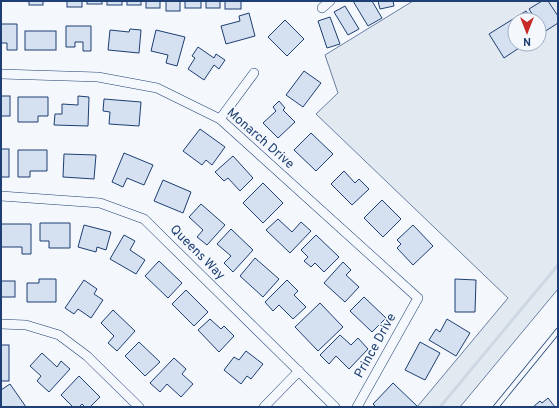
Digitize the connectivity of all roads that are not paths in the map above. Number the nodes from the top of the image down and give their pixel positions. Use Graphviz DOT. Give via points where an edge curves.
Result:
graph roads {
  1 [pos="330,1"];
  2 [pos="322,8"];
  3 [pos="1,74"];
  4 [pos="254,74"];
  5 [pos="220,119"];
  6 [pos="1,196"];
  7 [pos="418,298"];
  8 [pos="1,324"];
  9 [pos="558,331"];
  10 [pos="299,371"];
  11 [pos="139,407"];
  12 [pos="264,407"];
  13 [pos="335,407"];
  14 [pos="357,407"];
  15 [pos="496,407"];
  1 -- 2 [label="street"];
  3 -- 5 [label="street, Monarch Drive" via="98,77 157,88"];
  4 -- 5 [label="street"];
  5 -- 7 [label="street, Monarch Drive"];
  6 -- 10 [label="street, Queens Way" via="100,203 144,219"];
  7 -- 14 [label="street, Prince Drive"];
  8 -- 11 [label="street" via="26,325 59,334 87,356"];
  9 -- 15 [label="lane"];
  10 -- 12 [label="street"];
  10 -- 13 [label="street, Queens Way"];
}
